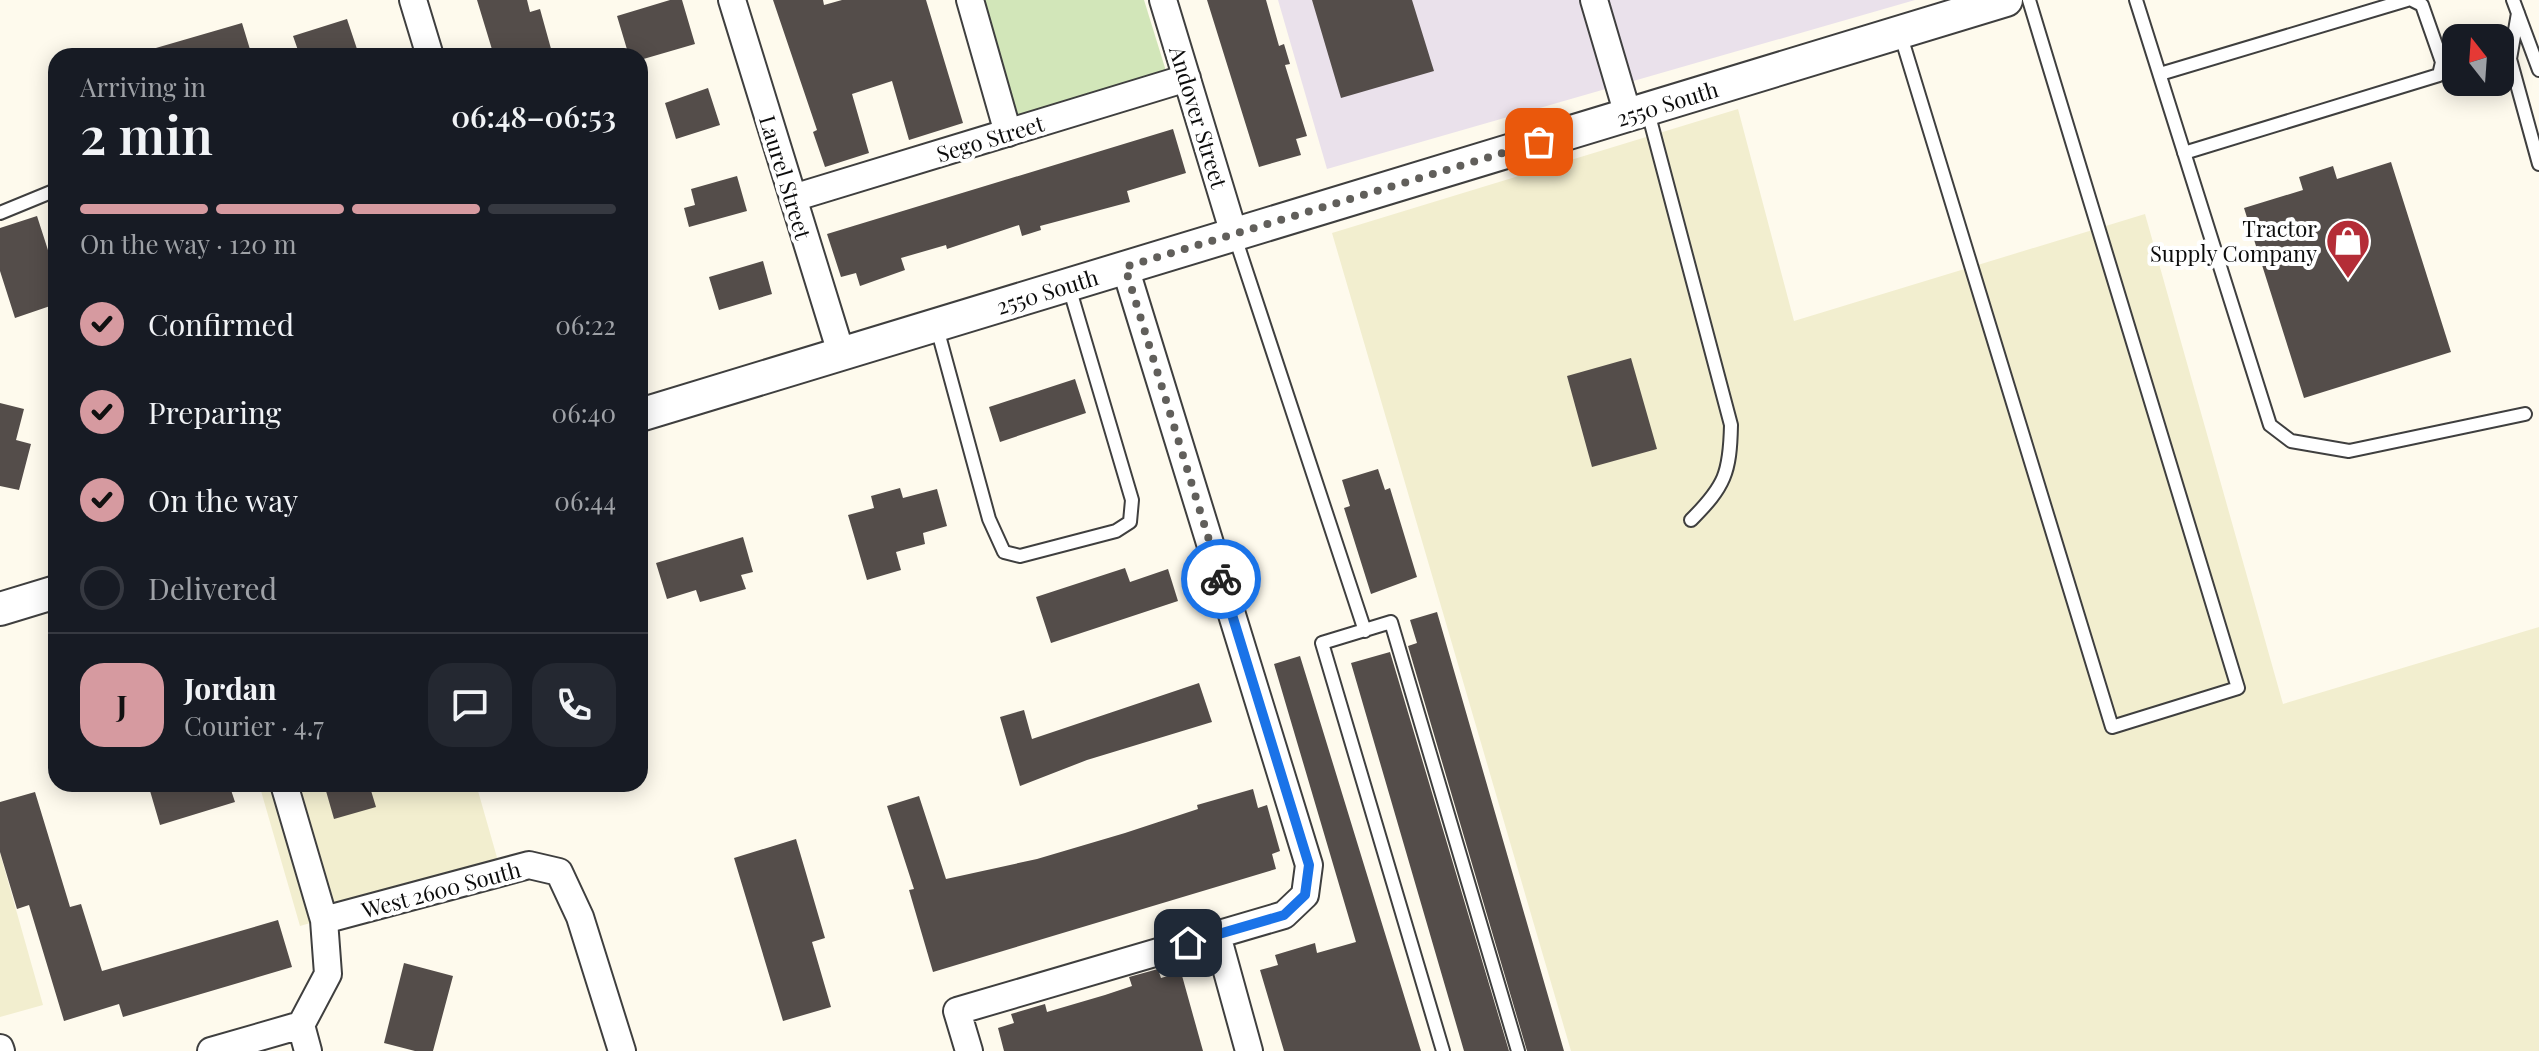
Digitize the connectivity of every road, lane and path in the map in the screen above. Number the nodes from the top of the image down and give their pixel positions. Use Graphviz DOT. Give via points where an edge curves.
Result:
graph roads {
  1 [pos="413,0"];
  2 [pos="732,0"];
  3 [pos="970,0"];
  4 [pos="1163,0"];
  5 [pos="1594,0"];
  6 [pos="2029,0"];
  7 [pos="2136,0"];
  8 [pos="2409,0"];
  9 [pos="2513,0"];
  10 [pos="1995,2"];
  11 [pos="2518,13"];
  12 [pos="1900,32"];
  13 [pos="428,48"];
  14 [pos="2539,70"];
  15 [pos="2160,74"];
  16 [pos="1187,78"];
  17 [pos="1638,112"];
  18 [pos="1008,133"];
  19 [pos="2184,153"];
  20 [pos="2539,164"];
  21 [pos="48,193"];
  22 [pos="793,198"];
  23 [pos="0,213"];
  24 [pos="1234,234"];
  25 [pos="1125,267"];
  26 [pos="1068,284"];
  27 [pos="937,325"];
  28 [pos="841,353"];
  29 [pos="648,413"];
  30 [pos="2525,414"];
  31 [pos="1691,520"];
  32 [pos="48,594"];
  33 [pos="0,609"];
  34 [pos="1365,631"];
  35 [pos="286,792"];
  36 [pos="324,920"];
  37 [pos="1217,935"];
  38 [pos="301,1025"];
  39 [pos="211,1051"];
  40 [pos="308,1051"];
  41 [pos="622,1051"];
  42 [pos="969,1051"];
  43 [pos="1249,1051"];
  44 [pos="1443,1051"];
  45 [pos="1518,1051"];
  1 -- 13 [label="street"];
  2 -- 22 [label="street, Laurel Street"];
  3 -- 18 [label="street"];
  4 -- 16 [label="street, Andover Street"];
  5 -- 17 [label="street"];
  6 -- 12 [label="lane" via="2238,688 2112,727"];
  7 -- 15 [label="lane"];
  8 -- 15 [label="lane"];
  8 -- 19 [label="lane" via="2422,5 2442,62 2439,75"];
  9 -- 11 [label="lane"];
  10 -- 12 [label="street, 2550 South"];
  11 -- 14 [label="lane"];
  11 -- 20 [label="lane" via="2510,59"];
  12 -- 17 [label="street, 2550 South"];
  15 -- 19 [label="lane"];
  16 -- 18 [label="street, Sego Street"];
  16 -- 24 [label="street, Andover Street"];
  17 -- 24 [label="street, 2550 South"];
  17 -- 31 [label="lane" via="1731,425 1730,459 1718,494"];
  18 -- 22 [label="street, Sego Street"];
  19 -- 30 [label="lane" via="2270,425 2291,441 2349,451"];
  21 -- 23 [label="lane"];
  22 -- 28 [label="street, Laurel Street"];
  24 -- 25 [label="street, 2550 South"];
  24 -- 34 [label="lane"];
  25 -- 26 [label="street, 2550 South"];
  25 -- 37 [label="street" via="1309,865 1305,895 1284,915"];
  26 -- 27 [label="street, 2550 South"];
  26 -- 27 [label="lane" via="1132,500 1130,522 1116,531 1020,556 1004,552 989,519"];
  27 -- 28 [label="street, 2550 South"];
  28 -- 29 [label="street, 2550 South"];
  32 -- 33 [label="street"];
  34 -- 44 [label="lane" via="1322,643"];
  34 -- 45 [label="lane" via="1391,622"];
  35 -- 36 [label="street"];
  36 -- 38 [label="street" via="328,974"];
  36 -- 41 [label="street, West 2600 South" via="529,865 559,872 580,917"];
  37 -- 42 [label="street" via="957,1011"];
  37 -- 43 [label="street"];
  38 -- 39 [label="street"];
  38 -- 40 [label="street"];
}
